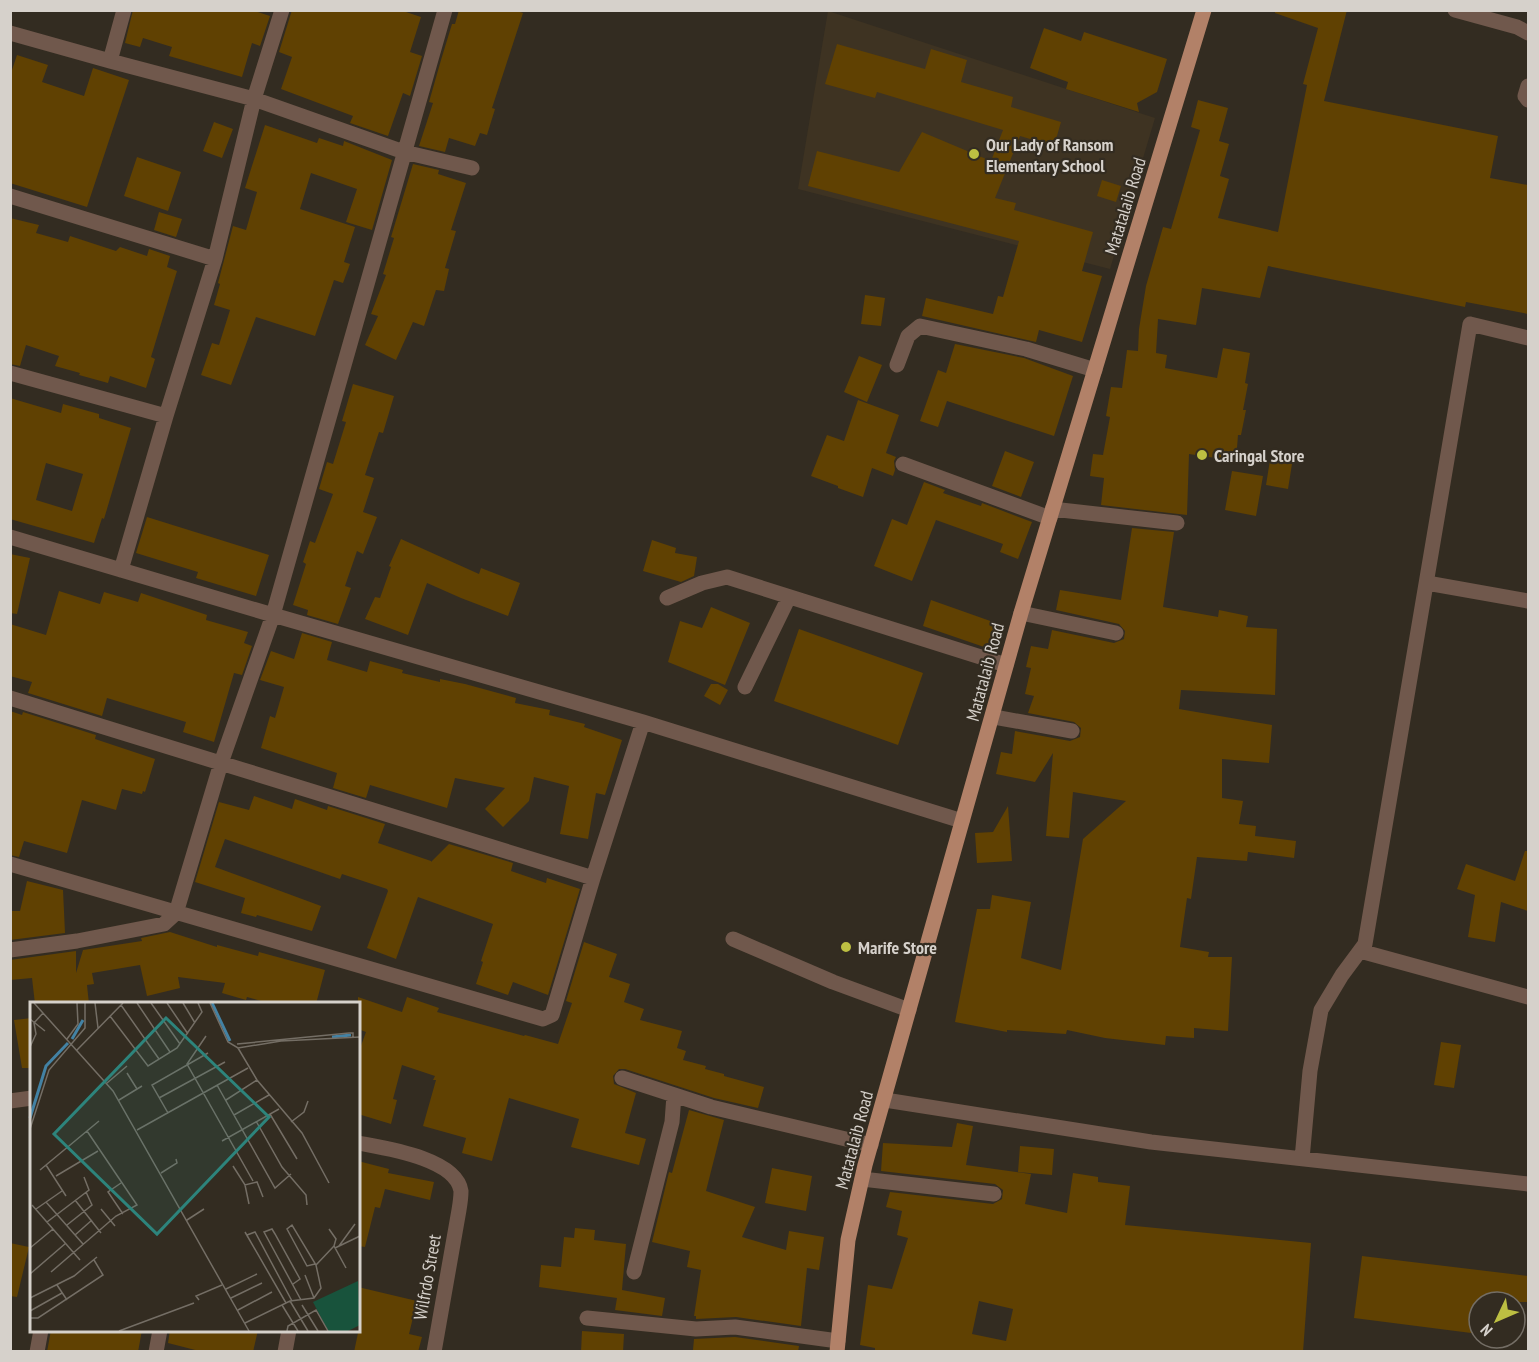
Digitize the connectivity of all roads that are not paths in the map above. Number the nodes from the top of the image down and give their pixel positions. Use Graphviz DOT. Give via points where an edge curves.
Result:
graph roads {
  1 [pos="124,10"];
  2 [pos="282,10"];
  3 [pos="445,10"];
  4 [pos="1204,10"];
  5 [pos="1455,10"];
  6 [pos="10,33"];
  7 [pos="1528,33"];
  8 [pos="110,62"];
  9 [pos="1528,86"];
  10 [pos="254,99"];
  11 [pos="1528,100"];
  12 [pos="404,152"];
  13 [pos="472,168"];
  14 [pos="10,196"];
  15 [pos="214,259"];
  16 [pos="1528,338"];
  17 [pos="897,364"];
  18 [pos="1095,370"];
  19 [pos="10,373"];
  20 [pos="165,416"];
  21 [pos="903,464"];
  22 [pos="1051,513"];
  23 [pos="1177,524"];
  24 [pos="10,537"];
  25 [pos="121,570"];
  26 [pos="1426,583"];
  27 [pos="789,597"];
  28 [pos="667,598"];
  29 [pos="1528,601"];
  30 [pos="1022,613"];
  31 [pos="273,615"];
  32 [pos="1116,633"];
  33 [pos="1006,666"];
  34 [pos="745,687"];
  35 [pos="10,698"];
  36 [pos="994,717"];
  37 [pos="643,722"];
  38 [pos="1072,730"];
  39 [pos="221,763"];
  40 [pos="962,821"];
  41 [pos="10,864"];
  42 [pos="593,878"];
  43 [pos="176,913"];
  44 [pos="733,939"];
  45 [pos="10,950"];
  46 [pos="1360,951"];
  47 [pos="1528,998"];
  48 [pos="909,1010"];
  49 [pos="622,1078"];
  50 [pos="674,1095"];
  51 [pos="30,1098"];
  52 [pos="885,1100"];
  53 [pos="10,1101"];
  54 [pos="360,1143"];
  55 [pos="872,1145"];
  56 [pos="1302,1159"];
  57 [pos="862,1179"];
  58 [pos="1528,1184"];
  59 [pos="994,1194"];
  60 [pos="634,1272"];
  61 [pos="587,1318"];
  62 [pos="41,1332"];
  63 [pos="160,1332"];
  64 [pos="289,1332"];
  65 [pos="838,1346"];
  66 [pos="37,1352"];
  67 [pos="156,1352"];
  68 [pos="285,1352"];
  69 [pos="434,1352"];
  1 -- 8 [label="street"];
  2 -- 10 [label="street"];
  3 -- 12 [label="street"];
  4 -- 18 [label="main road, Matatalaib Road"];
  5 -- 7 [label="street"];
  6 -- 8 [label="street"];
  8 -- 10 [label="street"];
  9 -- 11 [label="street"];
  10 -- 12 [label="street"];
  10 -- 15 [label="street"];
  12 -- 13 [label="street"];
  12 -- 31 [label="street"];
  14 -- 15 [label="street"];
  15 -- 20 [label="street"];
  16 -- 26 [label="street" via="1470,324"];
  17 -- 18 [label="street" via="908,336 920,326 1026,349"];
  18 -- 22 [label="main road, Matatalaib Road"];
  19 -- 20 [label="street"];
  20 -- 25 [label="street"];
  21 -- 22 [label="street"];
  22 -- 23 [label="street"];
  22 -- 30 [label="main road, Matatalaib Road"];
  24 -- 25 [label="street"];
  25 -- 31 [label="street"];
  26 -- 29 [label="street"];
  26 -- 46 [label="street" via="1365,944"];
  27 -- 28 [label="street" via="727,578 702,582"];
  27 -- 33 [label="street"];
  27 -- 34 [label="street"];
  30 -- 32 [label="street"];
  30 -- 33 [label="main road, Matatalaib Road"];
  31 -- 37 [label="street"];
  31 -- 39 [label="street"];
  33 -- 36 [label="main road, Matatalaib Road"];
  35 -- 39 [label="street"];
  36 -- 38 [label="street"];
  36 -- 40 [label="main road, Matatalaib Road"];
  37 -- 40 [label="street"];
  37 -- 42 [label="street"];
  39 -- 42 [label="street"];
  39 -- 43 [label="street"];
  40 -- 48 [label="main road, Matatalaib Road"];
  41 -- 43 [label="street"];
  42 -- 43 [label="street" via="552,1015 543,1019"];
  43 -- 45 [label="street" via="164,924"];
  44 -- 48 [label="street"];
  46 -- 47 [label="street"];
  46 -- 56 [label="street" via="1322,1010 1310,1071"];
  48 -- 52 [label="main road, Matatalaib Road"];
  49 -- 50 [label="street"];
  50 -- 55 [label="street"];
  50 -- 60 [label="street" via="672,1122"];
  51 -- 53 [label="street"];
  52 -- 55 [label="main road, Matatalaib Road"];
  52 -- 56 [label="street" via="1151,1142"];
  54 -- 69 [label="street, Wilfrdo Street" via="394,1150 444,1169 461,1190"];
  55 -- 57 [label="main road, Matatalaib Road"];
  56 -- 58 [label="street"];
  57 -- 59 [label="street"];
  57 -- 65 [label="main road, Matatalaib Road" via="848,1240"];
  61 -- 65 [label="street" via="696,1329 735,1327"];
  62 -- 66 [label="street"];
  63 -- 67 [label="street"];
  64 -- 68 [label="street"];
}
